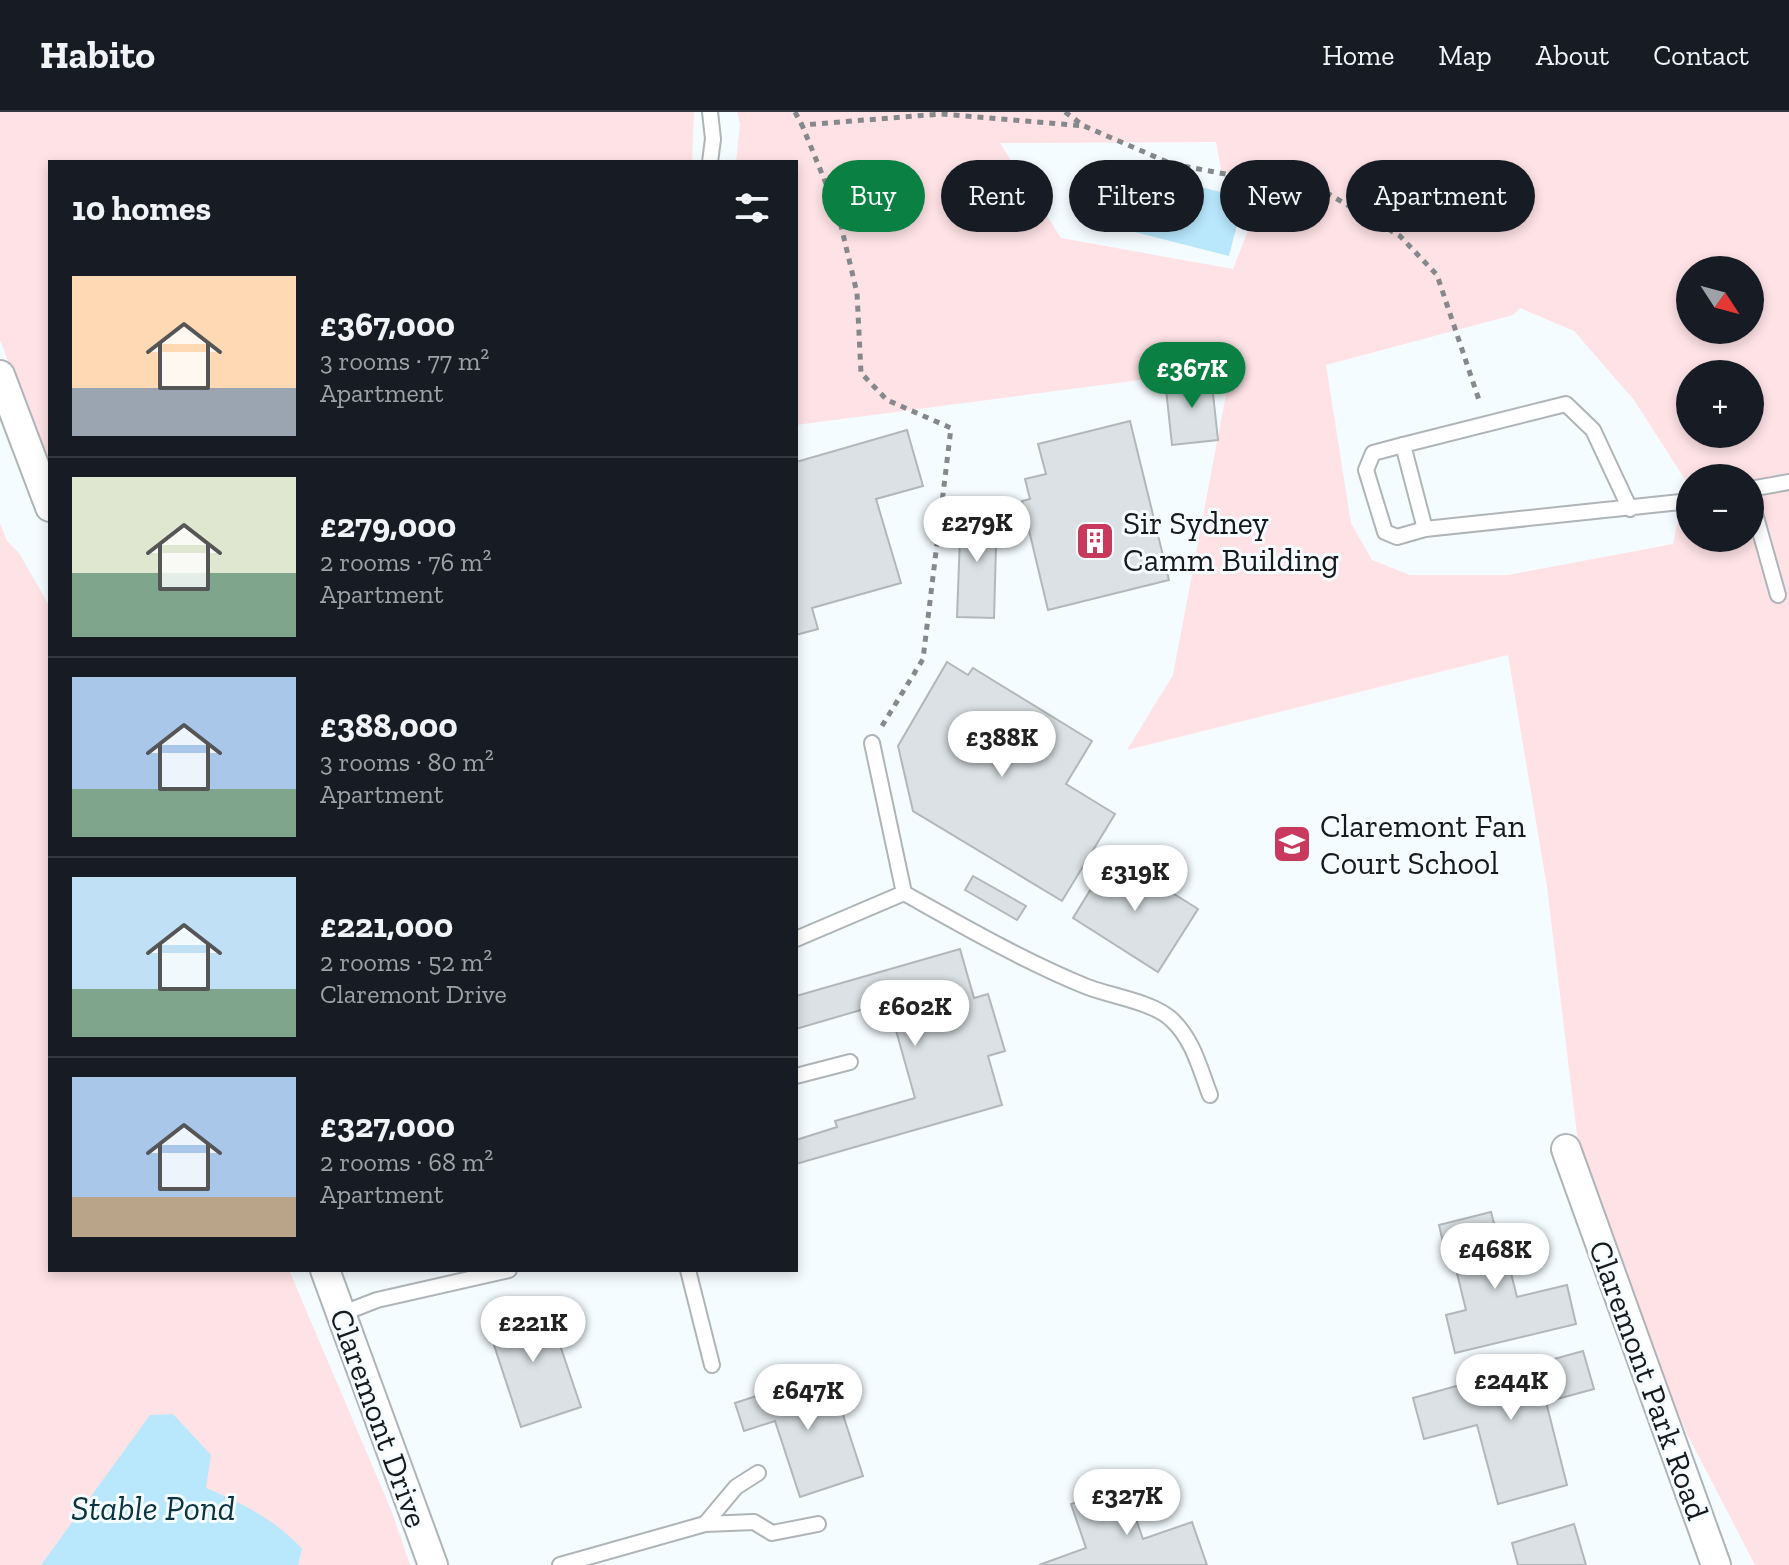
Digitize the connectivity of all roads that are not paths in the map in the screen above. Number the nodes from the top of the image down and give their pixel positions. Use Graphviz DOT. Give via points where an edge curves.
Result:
graph roads {
  1 [pos="710,112"];
  2 [pos="710,160"];
  3 [pos="0,375"];
  4 [pos="1403,445"];
  5 [pos="1789,482"];
  6 [pos="1764,486"];
  7 [pos="48,502"];
  8 [pos="1676,503"];
  9 [pos="1630,509"];
  10 [pos="1425,529"];
  11 [pos="1764,546"];
  12 [pos="1778,595"];
  13 [pos="872,743"];
  14 [pos="904,893"];
  15 [pos="798,938"];
  16 [pos="850,1062"];
  17 [pos="798,1075"];
  18 [pos="1210,1095"];
  19 [pos="1566,1149"];
  20 [pos="326,1272"];
  21 [pos="500,1272"];
  22 [pos="689,1272"];
  23 [pos="341,1314"];
  24 [pos="712,1365"];
  25 [pos="758,1473"];
  26 [pos="705,1524"];
  27 [pos="818,1524"];
  28 [pos="433,1565"];
  29 [pos="560,1565"];
  30 [pos="1716,1565"];
  1 -- 2 [label="lane"];
  3 -- 7 [label="street"];
  4 -- 9 [label="lane" via="1566,404 1593,430"];
  4 -- 10 [label="lane"];
  4 -- 10 [label="lane" via="1373,453 1366,470 1385,532 1397,537"];
  5 -- 6 [label="lane"];
  8 -- 9 [label="lane"];
  9 -- 10 [label="lane"];
  11 -- 12 [label="lane"];
  13 -- 14 [label="lane"];
  14 -- 15 [label="lane"];
  14 -- 18 [label="lane" via="1021,957 1170,1018 1192,1046"];
  16 -- 17 [label="lane"];
  19 -- 30 [label="street, Claremont Park Road"];
  20 -- 23 [label="street, Claremont Drive"];
  21 -- 23 [label="lane" via="377,1300"];
  22 -- 24 [label="lane"];
  23 -- 28 [label="street, Claremont Drive"];
  25 -- 26 [label="lane" via="736,1487"];
  26 -- 27 [label="lane" via="754,1522 772,1533"];
  26 -- 29 [label="lane"];
}
